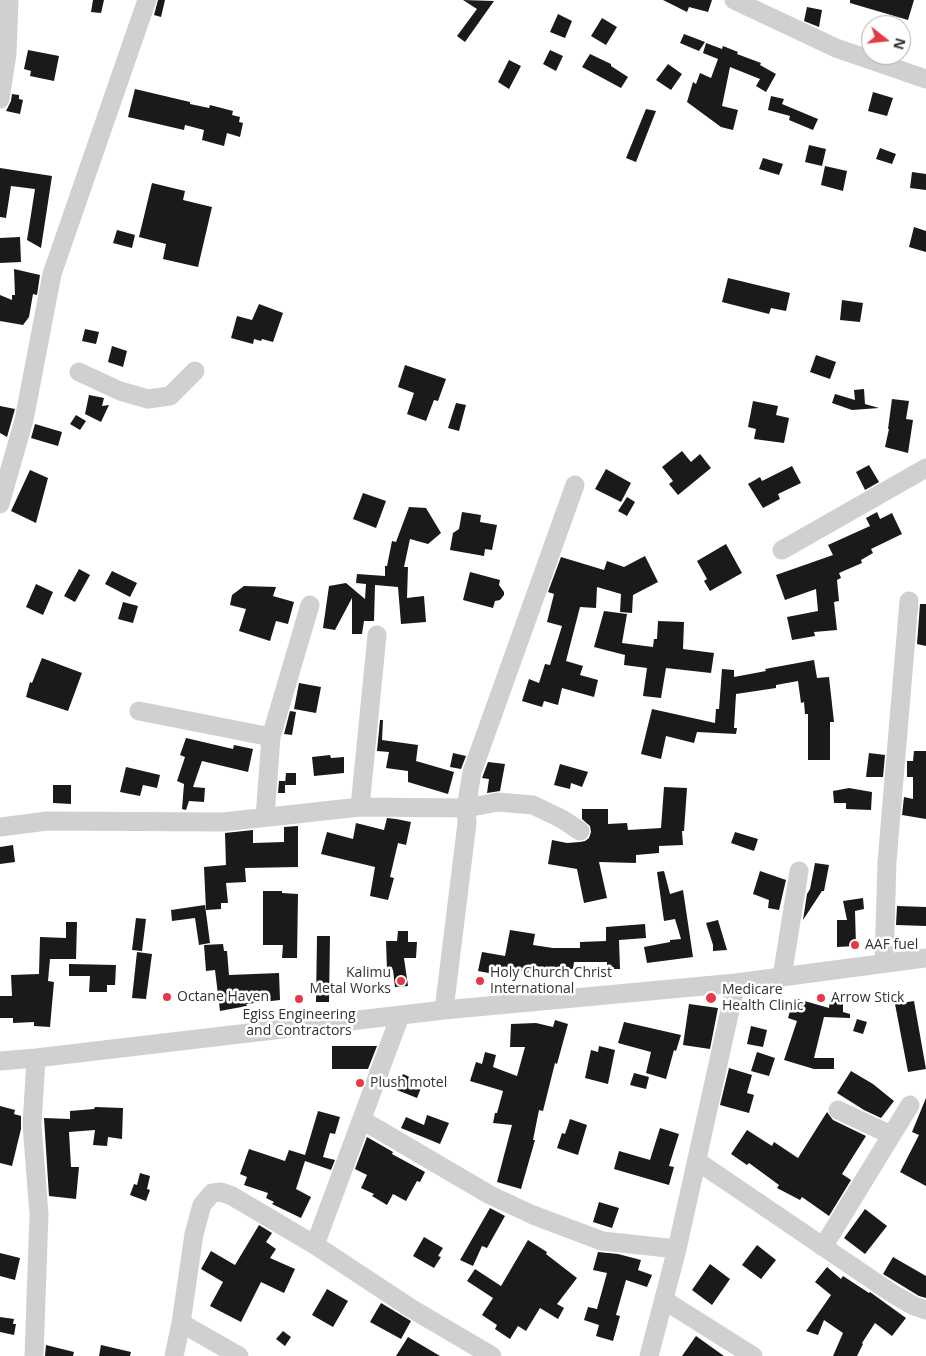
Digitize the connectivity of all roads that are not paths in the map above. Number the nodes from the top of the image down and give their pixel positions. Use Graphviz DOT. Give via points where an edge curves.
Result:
graph roads {
  1 [pos="10,0"];
  2 [pos="147,0"];
  3 [pos="734,0"];
  4 [pos="926,79"];
  5 [pos="0,99"];
  6 [pos="195,371"];
  7 [pos="79,372"];
  8 [pos="926,468"];
  9 [pos="575,485"];
  10 [pos="0,504"];
  11 [pos="782,550"];
  12 [pos="909,601"];
  13 [pos="310,605"];
  14 [pos="377,635"];
  15 [pos="139,711"];
  16 [pos="271,738"];
  17 [pos="360,807"];
  18 [pos="466,808"];
  19 [pos="265,817"];
  20 [pos="0,827"];
  21 [pos="580,831"];
  22 [pos="799,871"];
  23 [pos="926,958"];
  24 [pos="884,962"];
  25 [pos="782,977"];
  26 [pos="736,983"];
  27 [pos="444,1010"];
  28 [pos="400,1016"];
  29 [pos="36,1058"];
  30 [pos="0,1060"];
  31 [pos="910,1106"];
  32 [pos="838,1110"];
  33 [pos="362,1120"];
  34 [pos="891,1135"];
  35 [pos="697,1161"];
  36 [pos="315,1245"];
  37 [pos="823,1247"];
  38 [pos="677,1249"];
  39 [pos="664,1300"];
  40 [pos="926,1310"];
  41 [pos="181,1323"];
  42 [pos="34,1356"];
  43 [pos="174,1356"];
  44 [pos="238,1356"];
  45 [pos="492,1356"];
  46 [pos="649,1356"];
  47 [pos="753,1356"];
  1 -- 5 [label="street"];
  2 -- 10 [label="street" via="52,274 24,420"];
  3 -- 4 [label="street" via="836,48"];
  6 -- 7 [label="street" via="170,396 148,399 120,391"];
  8 -- 11 [label="street"];
  9 -- 18 [label="street" via="472,772"];
  12 -- 24 [label="street" via="887,862"];
  13 -- 16 [label="street"];
  14 -- 17 [label="street"];
  15 -- 16 [label="street"];
  16 -- 19 [label="street"];
  17 -- 18 [label="street"];
  17 -- 19 [label="street"];
  18 -- 21 [label="street" via="498,802 533,805"];
  18 -- 27 [label="street" via="467,823"];
  19 -- 20 [label="street" via="223,822 47,821"];
  22 -- 25 [label="street"];
  23 -- 24 [label="street"];
  24 -- 25 [label="street"];
  25 -- 26 [label="street"];
  26 -- 27 [label="street"];
  26 -- 35 [label="street"];
  27 -- 28 [label="street"];
  28 -- 29 [label="street"];
  28 -- 33 [label="street"];
  29 -- 30 [label="street"];
  29 -- 42 [label="street" via="32,1125 39,1214"];
  31 -- 34 [label="street"];
  32 -- 34 [label="street"];
  33 -- 36 [label="street"];
  33 -- 38 [label="street" via="490,1195 534,1215 602,1241"];
  34 -- 37 [label="street"];
  35 -- 37 [label="street"];
  35 -- 38 [label="street"];
  36 -- 41 [label="street" via="232,1196 212,1193 202,1205 194,1234"];
  36 -- 45 [label="street"];
  37 -- 40 [label="street" via="893,1294"];
  38 -- 39 [label="street"];
  39 -- 46 [label="street"];
  39 -- 47 [label="street"];
  41 -- 43 [label="street"];
  41 -- 44 [label="street"];
}
